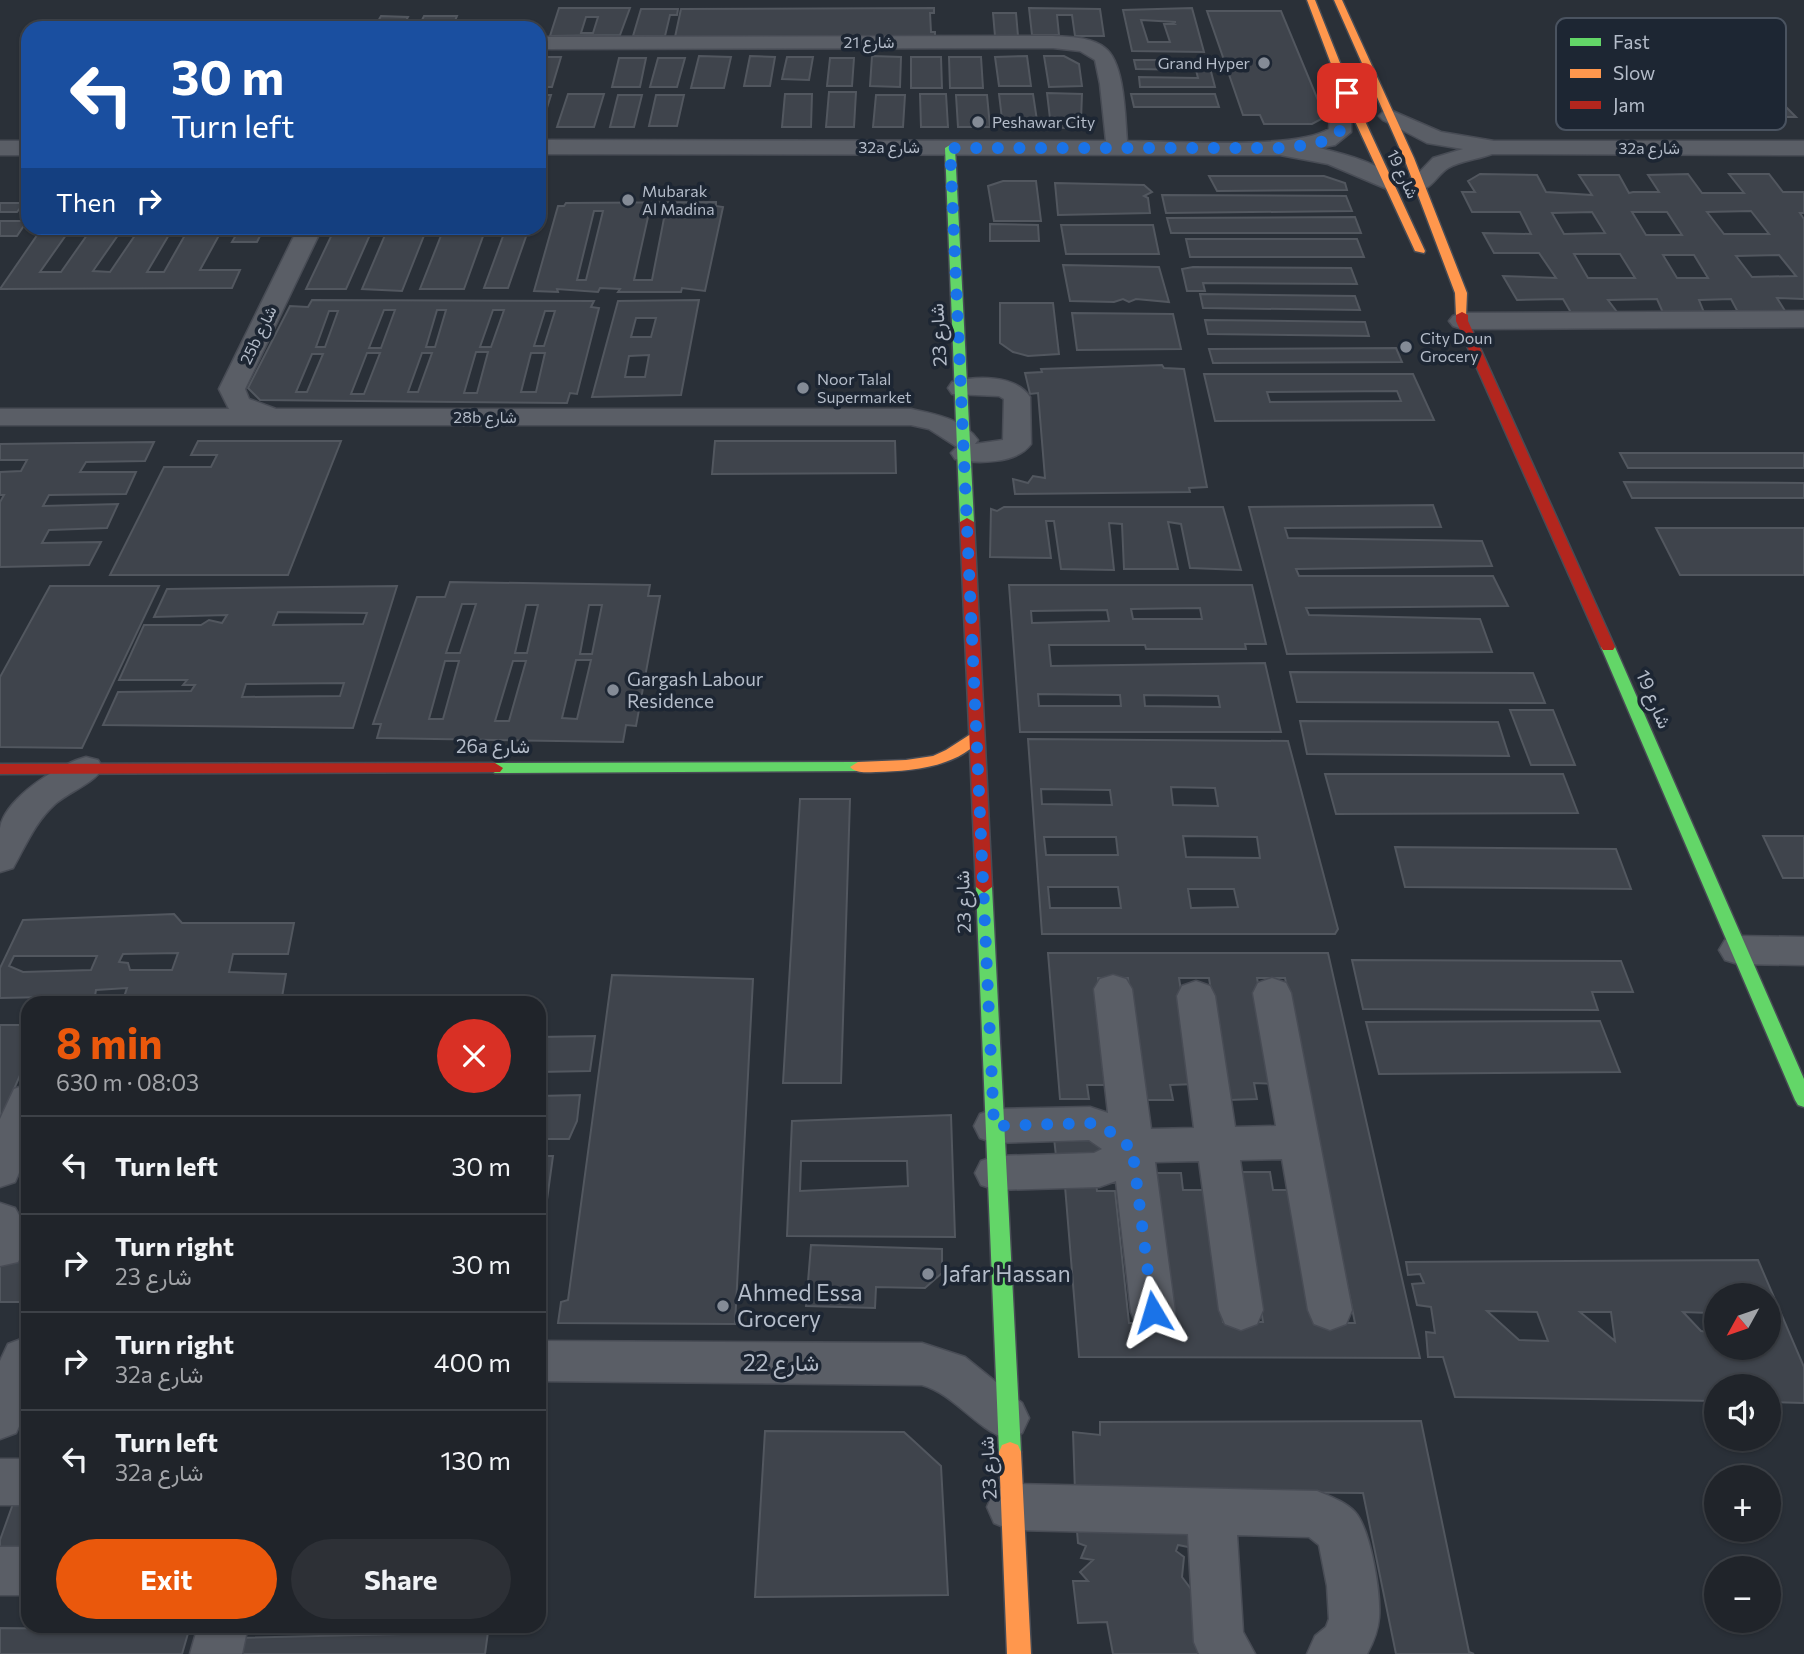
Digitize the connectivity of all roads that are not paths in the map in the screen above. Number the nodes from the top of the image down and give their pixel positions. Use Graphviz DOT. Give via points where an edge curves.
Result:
graph roads {
  1 [pos="1311,0"];
  2 [pos="1338,0"];
  3 [pos="546,43"];
  4 [pos="1347,93"];
  5 [pos="1390,116"];
  6 [pos="546,147"];
  7 [pos="0,148"];
  8 [pos="21,148"];
  9 [pos="950,148"];
  10 [pos="1117,148"];
  11 [pos="1280,148"];
  12 [pos="1494,148"];
  13 [pos="1804,148"];
  14 [pos="1387,182"];
  15 [pos="1419,184"];
  16 [pos="307,235"];
  17 [pos="1426,265"];
  18 [pos="1457,315"];
  19 [pos="1804,319"];
  20 [pos="961,388"];
  21 [pos="278,416"];
  22 [pos="0,417"];
  23 [pos="964,447"];
  24 [pos="977,735"];
  25 [pos="86,768"];
  26 [pos="0,769"];
  27 [pos="0,859"];
  28 [pos="1738,950"];
  29 [pos="1804,951"];
  30 [pos="1114,989"];
  31 [pos="1272,993"];
  32 [pos="1196,996"];
  33 [pos="1804,1100"];
  34 [pos="21,1118"];
  35 [pos="994,1126"];
  36 [pos="1299,1142"];
  37 [pos="1217,1144"];
  38 [pos="1130,1146"];
  39 [pos="0,1170"];
  40 [pos="996,1173"];
  41 [pos="1241,1310"];
  42 [pos="1330,1310"];
  43 [pos="1153,1312"];
  44 [pos="17,1358"];
  45 [pos="546,1361"];
  46 [pos="0,1418"];
  47 [pos="1006,1418"];
  48 [pos="0,1482"];
  49 [pos="21,1482"];
  50 [pos="1011,1507"];
  51 [pos="1211,1511"];
  52 [pos="0,1571"];
  53 [pos="21,1571"];
  54 [pos="221,1633"];
  55 [pos="216,1654"];
  56 [pos="1019,1654"];
  57 [pos="1229,1654"];
  58 [pos="1333,1654"];
  1 -- 4 [label="street, شارع 19"];
  2 -- 5 [label="street, شارع 19"];
  3 -- 10 [label="street, شارع 21" via="1080,45 1105,59"];
  4 -- 11 [label="street, 32a شارع" via="1341,102 1342,128 1336,135"];
  4 -- 14 [label="street, شارع 19"];
  5 -- 12 [label="street, 32a شارع" via="1435,138"];
  5 -- 15 [label="street, شارع 19"];
  6 -- 9 [label="street, 32a شارع"];
  7 -- 8 [label="street"];
  9 -- 10 [label="street, 32a شارع"];
  9 -- 20 [label="street, شارع 23"];
  10 -- 11 [label="street, 32a شارع"];
  11 -- 14 [label="street, 32a شارع" via="1338,158"];
  12 -- 13 [label="street, 32a شارع"];
  12 -- 15 [label="street, 32a شارع" via="1441,163"];
  14 -- 17 [label="street, شارع 19"];
  15 -- 18 [label="street, شارع 19" via="1461,293 1463,310"];
  16 -- 21 [label="street, 25b شارع" via="232,389 235,401 243,406"];
  18 -- 19 [label="street"];
  18 -- 28 [label="street, شارع 19" via="1618,669"];
  20 -- 23 [label="street, شارع 23"];
  20 -- 23 [label="street" via="1001,388 1017,397 1017,444 1003,452"];
  21 -- 22 [label="street, 28b شارع"];
  21 -- 23 [label="street, 28b شارع" via="911,417 938,424"];
  23 -- 24 [label="street, شارع 23"];
  24 -- 25 [label="street, 26a شارع" via="970,744 941,759 901,767"];
  24 -- 35 [label="street, شارع 23"];
  25 -- 26 [label="street, 26a شارع"];
  25 -- 27 [label="street" via="27,810"];
  28 -- 29 [label="street"];
  28 -- 33 [label="street, شارع 19"];
  30 -- 38 [label="street"];
  31 -- 36 [label="street"];
  32 -- 37 [label="street"];
  34 -- 39 [label="street"];
  35 -- 38 [label="street" via="1090,1123"];
  35 -- 40 [label="street, شارع 23"];
  36 -- 37 [label="street"];
  36 -- 42 [label="street"];
  37 -- 38 [label="street"];
  37 -- 41 [label="street"];
  38 -- 40 [label="street" via="1117,1161 1099,1170"];
  38 -- 43 [label="street"];
  40 -- 47 [label="street, شارع 23"];
  44 -- 46 [label="street"];
  45 -- 47 [label="street, شارع 22" via="922,1364 949,1372"];
  47 -- 50 [label="street, شارع 23"];
  48 -- 49 [label="street"];
  50 -- 51 [label="street"];
  50 -- 56 [label="street, شارع 23"];
  51 -- 57 [label="street" via="1219,1642"];
  51 -- 58 [label="street" via="1317,1514 1338,1529 1355,1621 1346,1644"];
  52 -- 53 [label="street"];
  54 -- 55 [label="street"];
}
